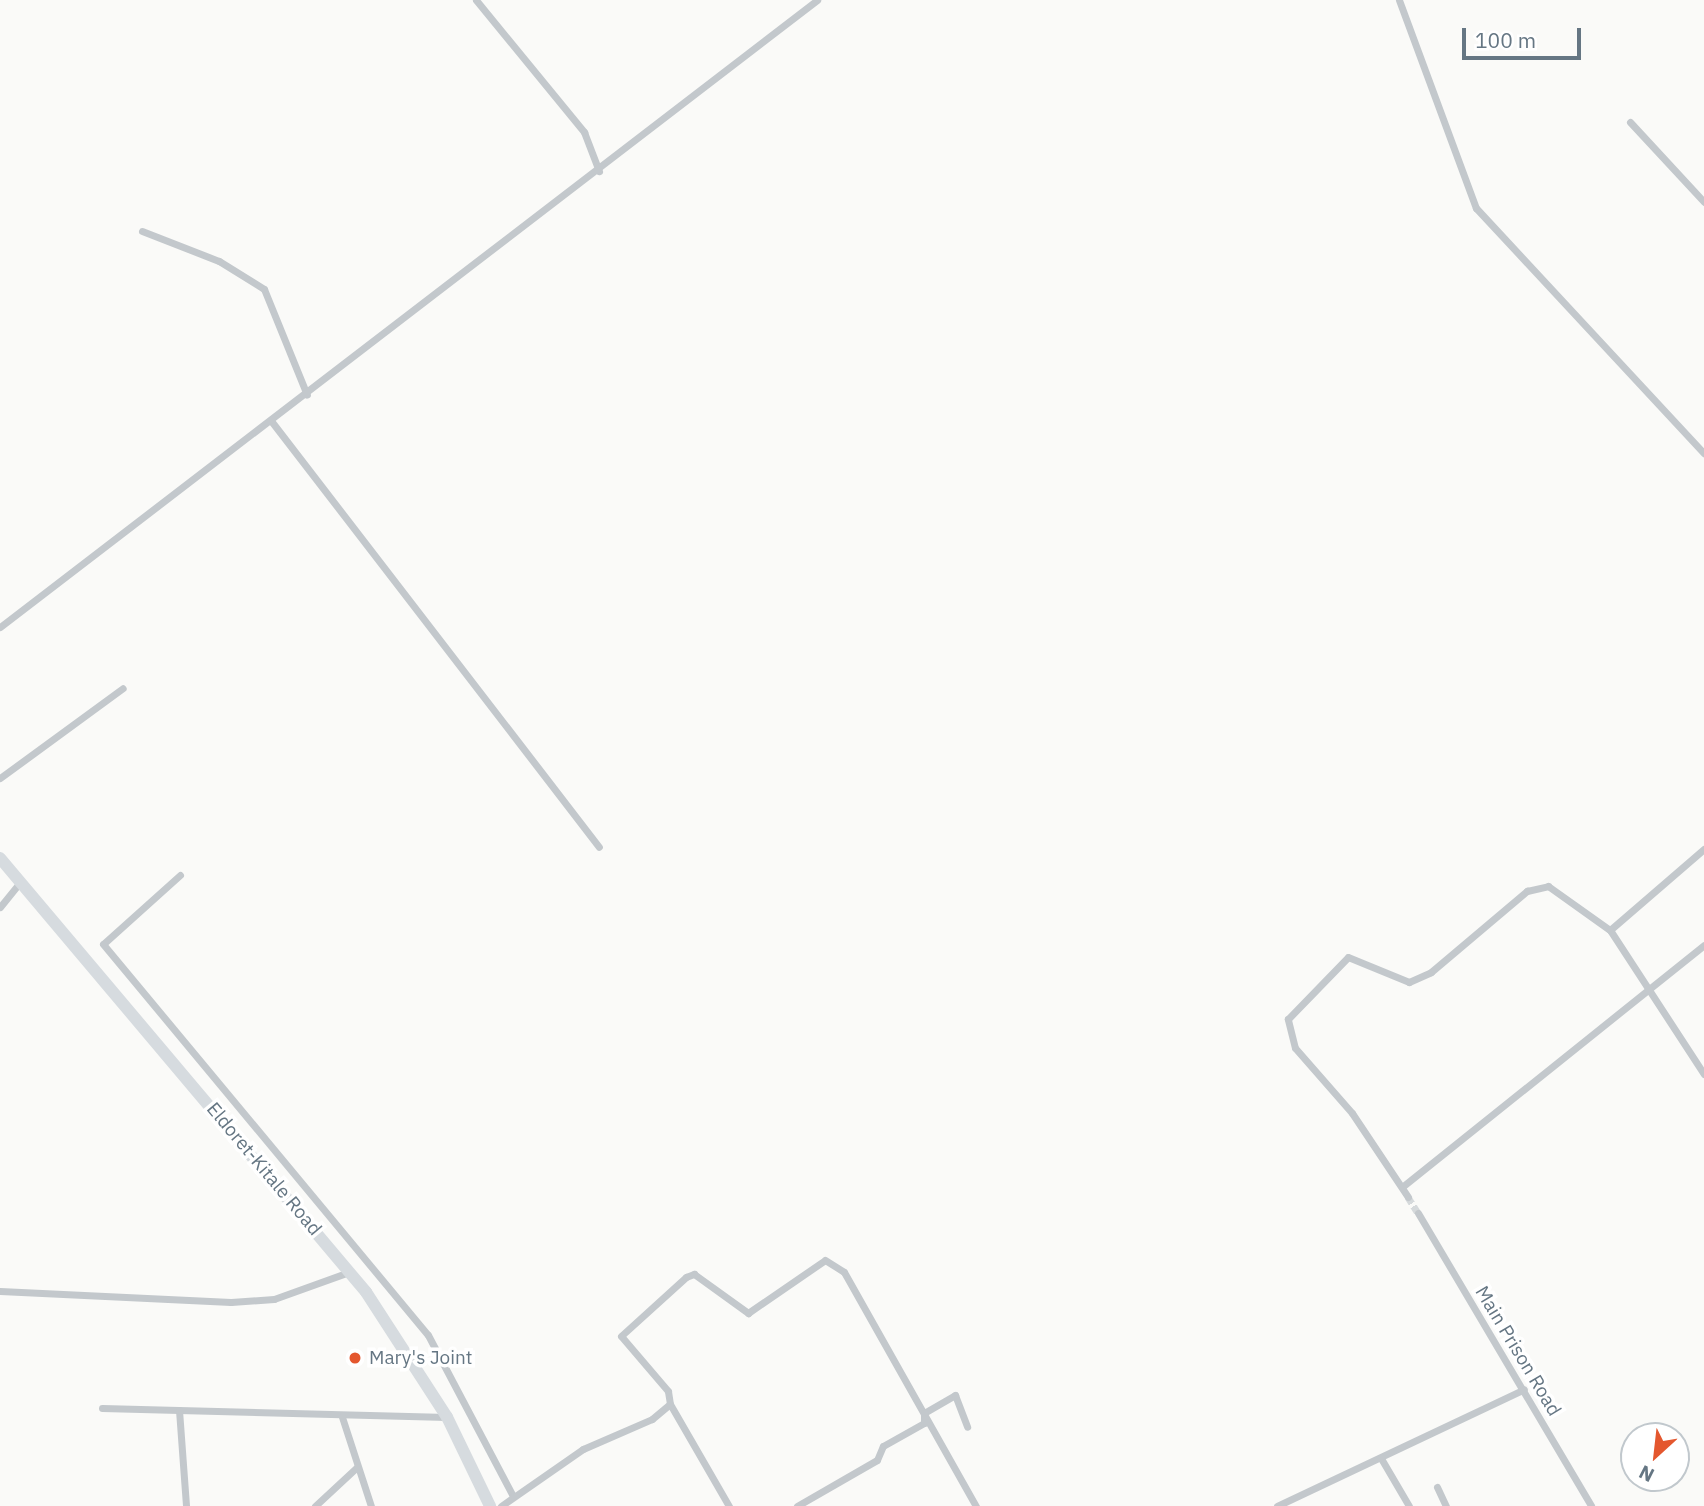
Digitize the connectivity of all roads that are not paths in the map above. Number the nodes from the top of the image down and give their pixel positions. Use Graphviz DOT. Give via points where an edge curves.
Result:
graph roads {
  1 [pos="476,0"];
  2 [pos="817,0"];
  3 [pos="1399,0"];
  4 [pos="1630,122"];
  5 [pos="599,171"];
  6 [pos="1704,202"];
  7 [pos="142,231"];
  8 [pos="307,395"];
  9 [pos="272,422"];
  10 [pos="1704,453"];
  11 [pos="0,627"];
  12 [pos="123,688"];
  13 [pos="0,779"];
  14 [pos="598,847"];
  15 [pos="1704,849"];
  16 [pos="0,858"];
  17 [pos="180,875"];
  18 [pos="21,881"];
  19 [pos="0,907"];
  20 [pos="1610,930"];
  21 [pos="1704,945"];
  22 [pos="1645,991"];
  23 [pos="1704,1074"];
  24 [pos="1402,1187"];
  25 [pos="1408,1197"];
  26 [pos="1418,1213"];
  27 [pos="349,1272"];
  28 [pos="0,1291"];
  29 [pos="1524,1389"];
  30 [pos="670,1404"];
  31 [pos="102,1408"];
  32 [pos="179,1410"];
  33 [pos="924,1413"];
  34 [pos="447,1417"];
  35 [pos="342,1418"];
  36 [pos="967,1427"];
  37 [pos="1382,1460"];
  38 [pos="357,1467"];
  39 [pos="1437,1487"];
  40 [pos="513,1496"];
  41 [pos="186,1506"];
  42 [pos="315,1506"];
  43 [pos="371,1506"];
  44 [pos="491,1506"];
  45 [pos="501,1506"];
  46 [pos="729,1506"];
  47 [pos="797,1506"];
  48 [pos="976,1506"];
  49 [pos="1277,1506"];
  50 [pos="1409,1506"];
  51 [pos="1446,1506"];
  52 [pos="1591,1506"];
  1 -- 5 [label="street" via="584,132"];
  2 -- 5 [label="street"];
  3 -- 10 [label="street" via="1476,208"];
  4 -- 6 [label="street"];
  5 -- 8 [label="street"];
  7 -- 8 [label="street" via="249,275 264,289"];
  8 -- 9 [label="street"];
  9 -- 11 [label="street"];
  9 -- 14 [label="street"];
  12 -- 13 [label="street"];
  15 -- 20 [label="street"];
  16 -- 18 [label="highway, Eldoret-Kitale Road"];
  17 -- 40 [label="street" via="103,944 413,1315"];
  18 -- 19 [label="street"];
  18 -- 27 [label="highway, Eldoret-Kitale Road"];
  20 -- 22 [label="street"];
  20 -- 24 [label="street" via="1538,885 1409,982 1348,957 1288,1019 1295,1048 1352,1113"];
  21 -- 22 [label="street"];
  22 -- 23 [label="street"];
  22 -- 24 [label="street"];
  24 -- 25 [label="street"];
  26 -- 29 [label="street, Main Prison Road"];
  27 -- 28 [label="street" via="274,1299 231,1302"];
  27 -- 34 [label="highway, Eldoret-Kitale Road"];
  29 -- 37 [label="street"];
  29 -- 52 [label="street, Main Prison Road"];
  30 -- 33 [label="street" via="668,1391 621,1336 627,1329 691,1275 748,1313 825,1260 844,1272"];
  30 -- 40 [label="street" via="652,1419 583,1449"];
  30 -- 46 [label="street"];
  31 -- 32 [label="street"];
  32 -- 35 [label="street"];
  32 -- 41 [label="street"];
  33 -- 36 [label="street" via="955,1395"];
  33 -- 47 [label="street" via="924,1423 883,1446 877,1460"];
  33 -- 48 [label="street"];
  34 -- 35 [label="street"];
  34 -- 44 [label="highway, Eldoret-Kitale Road"];
  35 -- 38 [label="street"];
  37 -- 49 [label="street"];
  37 -- 50 [label="street"];
  38 -- 42 [label="street"];
  38 -- 43 [label="street"];
  39 -- 51 [label="street"];
  40 -- 45 [label="street"];
}
